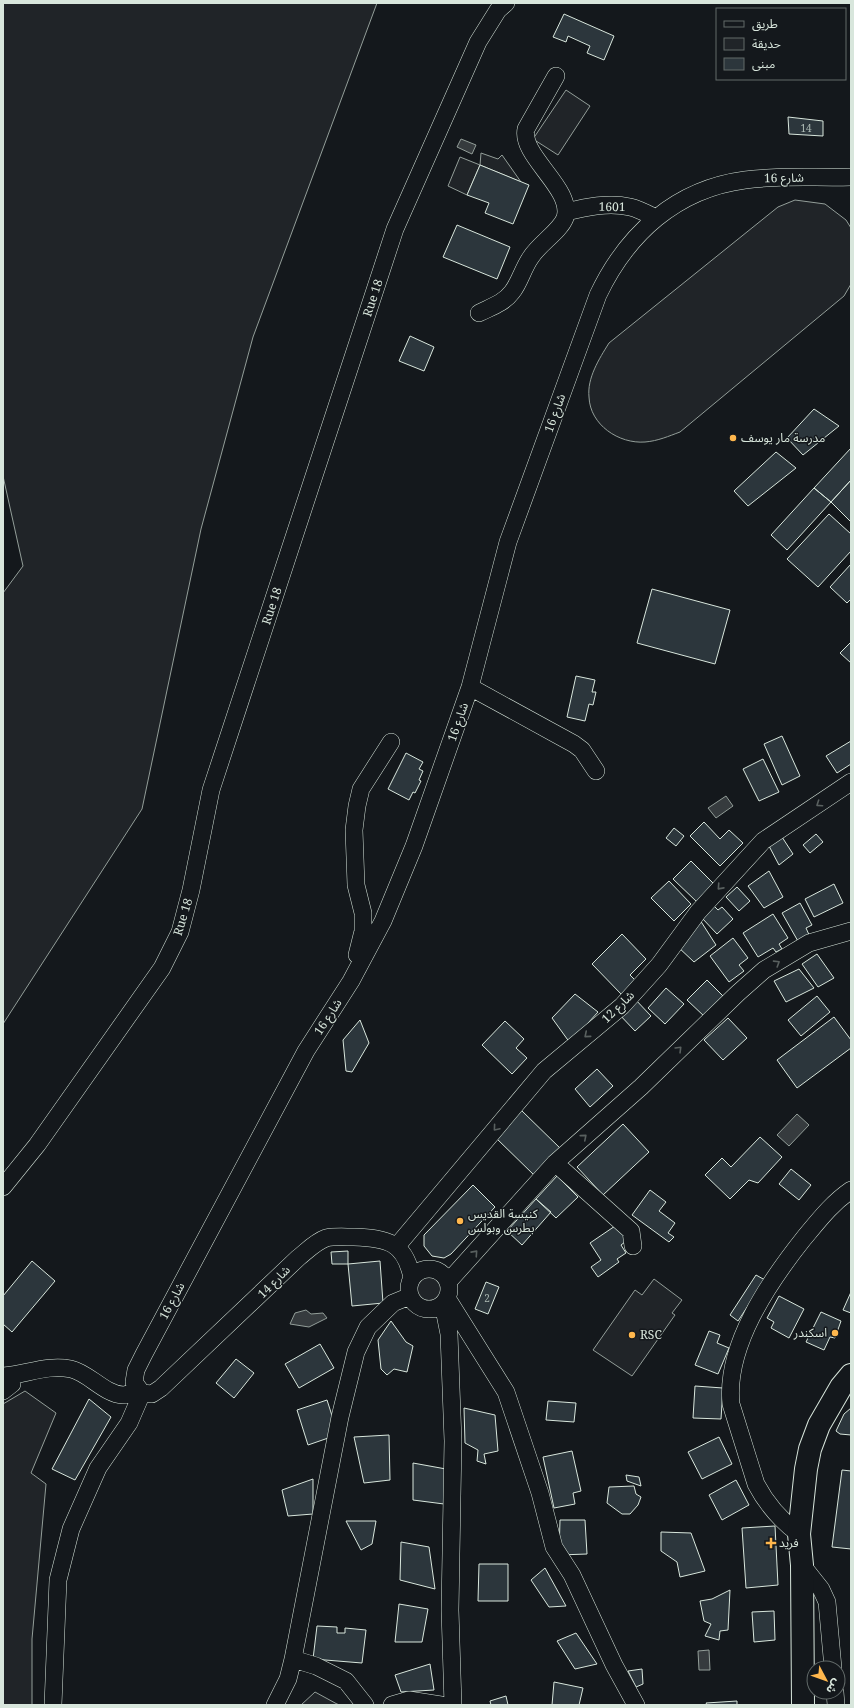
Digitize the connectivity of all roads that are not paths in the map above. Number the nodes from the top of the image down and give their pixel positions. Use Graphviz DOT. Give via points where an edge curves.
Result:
graph roads {
  1 [pos="506,3"];
  2 [pos="556,76"];
  3 [pos="851,177"];
  4 [pos="566,212"];
  5 [pos="656,218"];
  6 [pos="479,313"];
  7 [pos="470,686"];
  8 [pos="391,742"];
  9 [pos="596,771"];
  10 [pos="851,782"];
  11 [pos="851,931"];
  12 [pos="351,981"];
  13 [pos="555,1163"];
  14 [pos="3,1187"];
  15 [pos="851,1190"];
  16 [pos="397,1246"];
  17 [pos="633,1246"];
  18 [pos="412,1278"];
  19 [pos="446,1295"];
  20 [pos="410,1296"];
  21 [pos="851,1375"];
  22 [pos="8,1376"];
  23 [pos="3,1391"];
  24 [pos="140,1391"];
  25 [pos="799,1534"];
  26 [pos="802,1565"];
  27 [pos="293,1659"];
  28 [pos="832,1660"];
  29 [pos="53,1705"];
  30 [pos="275,1705"];
  31 [pos="366,1705"];
  32 [pos="392,1705"];
  33 [pos="441,1705"];
  34 [pos="453,1705"];
  35 [pos="636,1705"];
  36 [pos="803,1705"];
  1 -- 14 [label="street, Rue 18" via="498,10 478,42 395,229 212,790 180,932 162,968 37,1145"];
  2 -- 4 [label="street" via="524,135 562,198"];
  3 -- 5 [label="street, شارع 16" via="763,178 725,184 689,197"];
  4 -- 5 [label="street, 1601" via="587,207 631,207"];
  4 -- 6 [label="street" via="562,224 531,256 512,292 498,304"];
  5 -- 7 [label="street, شارع 16" via="622,253 598,295 508,542"];
  7 -- 9 [label="street" via="574,744 582,750"];
  7 -- 12 [label="street, شارع 16" via="414,846 383,921"];
  8 -- 12 [label="street" via="361,789 356,806 356,885 363,913 363,932"];
  10 -- 16 [label="street, شارع 12, one-way" via="763,841 698,912 659,964 622,1006 544,1071"];
  13 -- 11 [label="street, one-way" via="641,1087 764,970 808,942"];
  12 -- 24 [label="street, شارع 16" via="306,1051 136,1370 134,1382"];
  13 -- 17 [label="street" via="631,1231"];
  19 -- 13 [label="street, one-way"];
  15 -- 25 [label="street" via="827,1211 783,1265 748,1326 735,1358 731,1404 756,1484 781,1520"];
  16 -- 18 [label="street" via="410,1266"];
  16 -- 24 [label="street, شارع 14" via="382,1239 345,1237 326,1238 313,1245 161,1388 152,1394"];
  18 -- 19 [label="street" via="422,1270 435,1269 445,1276"];
  18 -- 20 [label="street"];
  19 -- 20 [label="street" via="438,1307 427,1309 416,1305"];
  19 -- 34 [label="street" via="453,1441 450,1610"];
  19 -- 35 [label="street" via="506,1392 540,1493 554,1547 572,1575 614,1665"];
  20 -- 27 [label="street" via="393,1304 368,1327 356,1352 340,1417"];
  21 -- 25 [label="highway" via="841,1386 819,1425 810,1449"];
  22 -- 23 [label="street" via="12,1384"];
  22 -- 24 [label="street, شارع 14" via="47,1367 72,1369 115,1393 125,1395"];
  24 -- 29 [label="street" via="129,1423 98,1468 71,1529 58,1580"];
  25 -- 26 [label="highway"];
  26 -- 28 [label="street" via="821,1589 827,1602"];
  26 -- 36 [label="highway"];
  27 -- 30 [label="street" via="288,1679"];
  27 -- 31 [label="street" via="316,1666 346,1681"];
  32 -- 33 [label="street" via="410,1700"];
}
